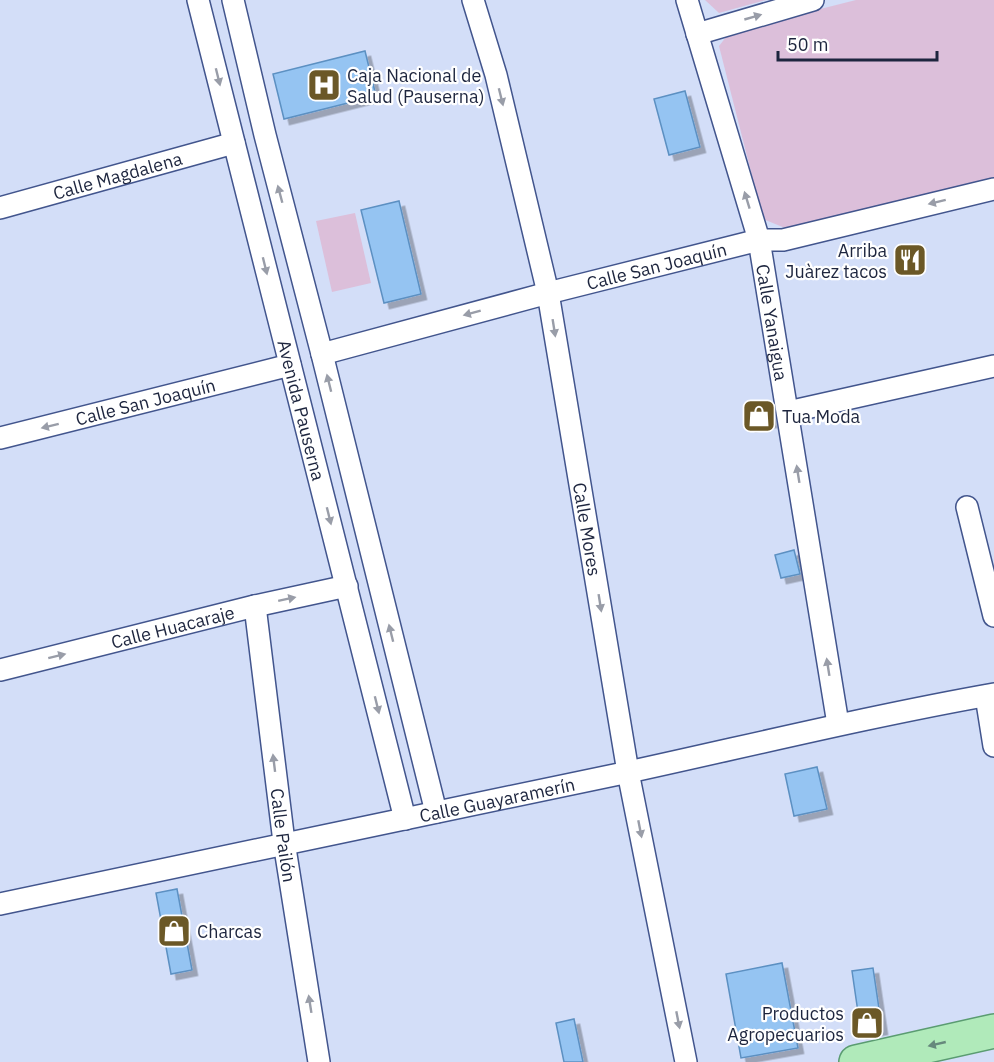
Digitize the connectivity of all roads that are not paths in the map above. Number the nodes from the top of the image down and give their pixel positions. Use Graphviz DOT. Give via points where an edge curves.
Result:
graph roads {
  1 [pos="198,0"];
  2 [pos="233,0"];
  3 [pos="473,0"];
  4 [pos="687,0"];
  5 [pos="813,0"];
  6 [pos="239,26"];
  7 [pos="207,34"];
  8 [pos="697,34"];
  9 [pos="234,143"];
  10 [pos="994,189"];
  11 [pos="0,208"];
  12 [pos="759,240"];
  13 [pos="548,293"];
  14 [pos="322,354"];
  15 [pos="290,365"];
  16 [pos="994,366"];
  17 [pos="788,412"];
  18 [pos="340,427"];
  19 [pos="307,434"];
  20 [pos="0,438"];
  21 [pos="967,507"];
  22 [pos="347,586"];
  23 [pos="255,606"];
  24 [pos="994,616"];
  25 [pos="0,670"];
  26 [pos="990,695"];
  27 [pos="838,724"];
  28 [pos="994,746"];
  29 [pos="628,772"];
  30 [pos="435,812"];
  31 [pos="405,819"];
  32 [pos="284,842"];
  33 [pos="0,904"];
  34 [pos="994,1031"];
  35 [pos="319,1062"];
  36 [pos="686,1062"];
  37 [pos="856,1062"];
  1 -- 7 [label="street, Avenida Pauserna"];
  2 -- 6 [label="street, Avenida Pauserna"];
  3 -- 13 [label="street, Calle Mores, one-way" via="496,75"];
  4 -- 8 [label="street, Calle Yanaigua"];
  8 -- 5 [label="street, one-way"];
  6 -- 7 [label="street"];
  14 -- 6 [label="street, Avenida Pauserna, one-way"];
  7 -- 9 [label="street, Avenida Pauserna, one-way"];
  12 -- 8 [label="street, Calle Yanaigua, one-way"];
  9 -- 11 [label="street, Calle Magdalena"];
  9 -- 15 [label="street, Avenida Pauserna, one-way"];
  10 -- 12 [label="street, Calle San Joaquín, one-way" via="783,240"];
  12 -- 13 [label="street, Calle San Joaquín"];
  12 -- 17 [label="street, Calle Yanaigua"];
  13 -- 14 [label="street, Calle San Joaquín, one-way"];
  13 -- 29 [label="street, Calle Mores, one-way"];
  18 -- 14 [label="street, Avenida Pauserna, one-way"];
  15 -- 19 [label="street, Avenida Pauserna"];
  15 -- 20 [label="street, Calle San Joaquín, one-way"];
  16 -- 17 [label="street"];
  27 -- 17 [label="street, Calle Yanaigua, one-way"];
  18 -- 19 [label="street"];
  30 -- 18 [label="street, Avenida Pauserna, one-way"];
  19 -- 22 [label="street, Avenida Pauserna, one-way"];
  21 -- 24 [label="street"];
  23 -- 22 [label="street, Calle Huacaraje, one-way"];
  22 -- 31 [label="street, Avenida Pauserna, one-way"];
  25 -- 23 [label="street, Calle Huacaraje, one-way"];
  32 -- 23 [label="street, Calle Pailón, one-way"];
  26 -- 27 [label="street, Calle Guayaramerín"];
  26 -- 28 [label="street"];
  27 -- 29 [label="street, Calle Guayaramerín"];
  29 -- 30 [label="street, Calle Guayaramerín"];
  29 -- 36 [label="street, Calle Mores, one-way"];
  30 -- 31 [label="street, Calle Guayaramerín"];
  31 -- 32 [label="street, Calle Guayaramerín"];
  32 -- 33 [label="street, Calle Guayaramerín"];
  35 -- 32 [label="street, Calle Pailón, one-way"];
  34 -- 37 [label="main road, one-way"];
}
